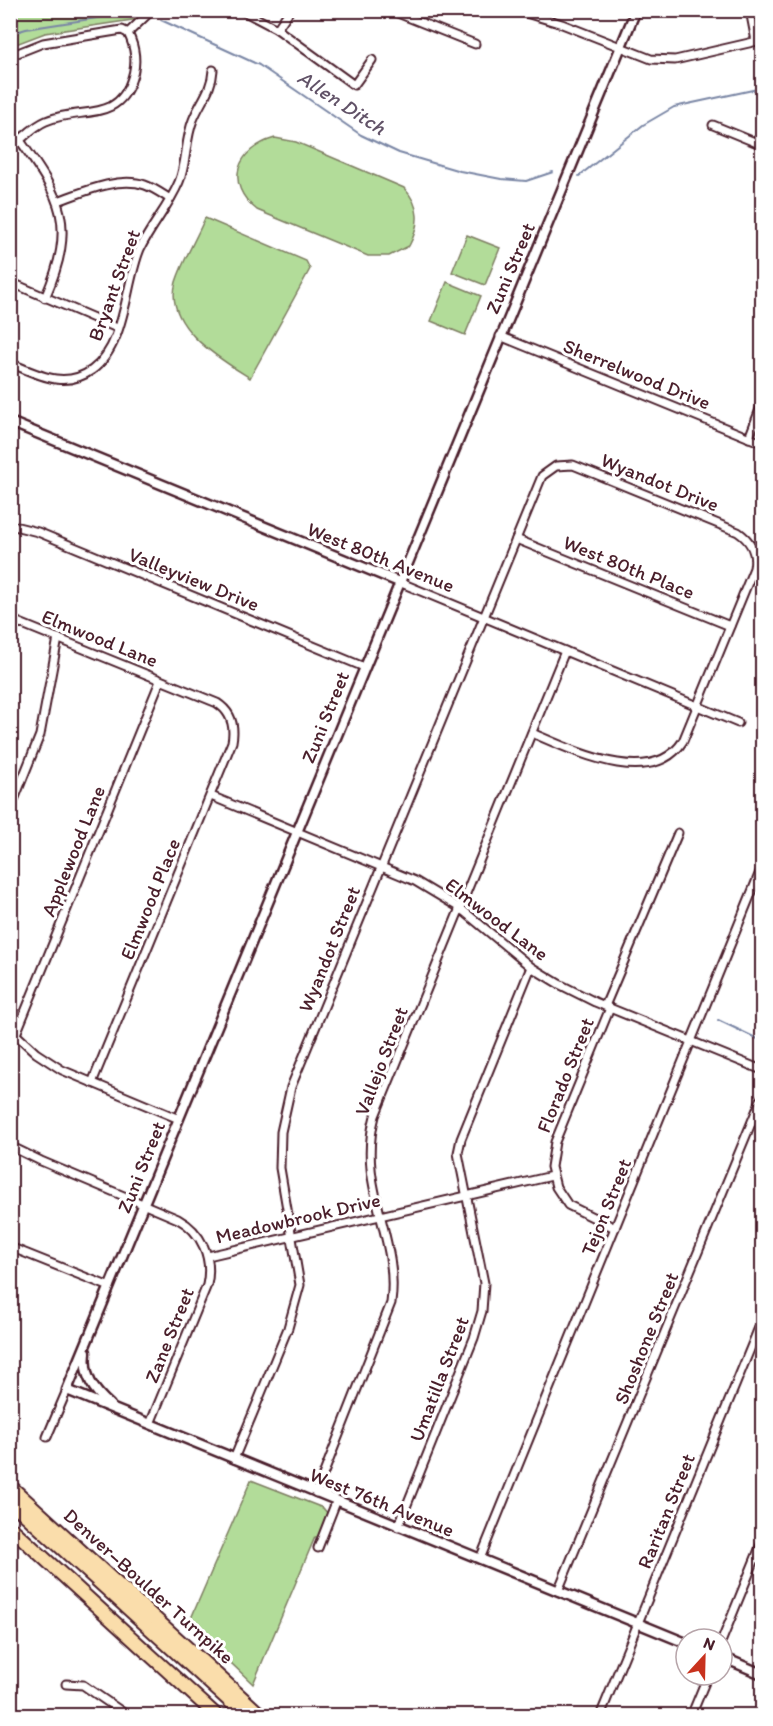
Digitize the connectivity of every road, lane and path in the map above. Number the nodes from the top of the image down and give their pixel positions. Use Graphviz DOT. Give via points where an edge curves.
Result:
graph roads {
  1 [pos="152,10"];
  2 [pos="241,10"];
  3 [pos="290,10"];
  4 [pos="390,10"];
  5 [pos="516,10"];
  6 [pos="636,10"];
  7 [pos="750,10"];
  8 [pos="277,29"];
  9 [pos="128,33"];
  10 [pos="759,40"];
  11 [pos="475,44"];
  12 [pos="620,48"];
  13 [pos="10,56"];
  14 [pos="372,60"];
  15 [pos="213,70"];
  16 [pos="713,125"];
  17 [pos="10,126"];
  18 [pos="20,140"];
  19 [pos="762,145"];
  20 [pos="170,199"];
  21 [pos="58,201"];
  22 [pos="10,282"];
  23 [pos="45,298"];
  24 [pos="117,328"];
  25 [pos="500,336"];
  26 [pos="10,363"];
  27 [pos="762,404"];
  28 [pos="10,422"];
  29 [pos="749,438"];
  30 [pos="762,443"];
  31 [pos="550,469"];
  32 [pos="10,525"];
  33 [pos="516,539"];
  34 [pos="399,582"];
  35 [pos="483,617"];
  36 [pos="10,619"];
  37 [pos="730,626"];
  38 [pos="58,638"];
  39 [pos="565,651"];
  40 [pos="364,667"];
  41 [pos="160,681"];
  42 [pos="698,706"];
  43 [pos="738,723"];
  44 [pos="233,726"];
  45 [pos="531,733"];
  46 [pos="211,796"];
  47 [pos="10,810"];
  48 [pos="296,831"];
  49 [pos="678,833"];
  50 [pos="381,866"];
  51 [pos="762,867"];
  52 [pos="459,908"];
  53 [pos="531,967"];
  54 [pos="608,1007"];
  55 [pos="13,1032"];
  56 [pos="693,1042"];
  57 [pos="762,1070"];
  58 [pos="92,1083"];
  59 [pos="762,1097"];
  60 [pos="179,1119"];
  61 [pos="10,1146"];
  62 [pos="552,1176"];
  63 [pos="466,1197"];
  64 [pos="144,1203"];
  65 [pos="380,1217"];
  66 [pos="615,1228"];
  67 [pos="293,1237"];
  68 [pos="10,1247"];
  69 [pos="207,1256"];
  70 [pos="110,1287"];
  71 [pos="762,1320"];
  72 [pos="87,1341"];
  73 [pos="67,1390"];
  74 [pos="114,1410"];
  75 [pos="150,1424"];
  76 [pos="47,1437"];
  77 [pos="234,1459"];
  78 [pos="10,1486"];
  79 [pos="316,1493"];
  80 [pos="10,1501"];
  81 [pos="336,1502"];
  82 [pos="10,1527"];
  83 [pos="398,1527"];
  84 [pos="762,1542"];
  85 [pos="318,1548"];
  86 [pos="480,1559"];
  87 [pos="558,1591"];
  88 [pos="638,1623"];
  89 [pos="727,1627"];
  90 [pos="674,1638"];
  91 [pos="734,1662"];
  92 [pos="762,1674"];
  93 [pos="66,1684"];
  94 [pos="703,1687"];
  95 [pos="128,1716"];
  96 [pos="217,1716"];
  97 [pos="246,1716"];
  98 [pos="262,1716"];
  99 [pos="600,1716"];
  100 [pos="691,1716"];
  1 -- 9 [label="street"];
  2 -- 8 [label="street"];
  3 -- 8 [label="street"];
  4 -- 11 [label="street"];
  5 -- 12 [label="street"];
  6 -- 12 [label="street, Zuni Street"];
  7 -- 10 [label="street"];
  8 -- 14 [label="street" via="354,85"];
  9 -- 13 [label="street" via="122,30 43,43"];
  9 -- 18 [label="street" via="135,63 132,80 118,103 104,110 49,119"];
  10 -- 12 [label="street" via="664,61"];
  12 -- 25 [label="street, Zuni Street"];
  15 -- 20 [label="street, Bryant Street" via="212,83 193,121 180,178"];
  16 -- 19 [label="street"];
  17 -- 18 [label="street"];
  18 -- 21 [label="street"];
  20 -- 21 [label="street" via="144,184 127,183"];
  20 -- 24 [label="street, Bryant Street" via="139,253"];
  21 -- 23 [label="street" via="62,249"];
  22 -- 23 [label="street"];
  23 -- 24 [label="street"];
  24 -- 26 [label="street, Bryant Street" via="103,359 74,379 56,380"];
  25 -- 29 [label="street, Sherrelwood Drive"];
  25 -- 34 [label="street, Zuni Street"];
  27 -- 29 [label="street"];
  28 -- 34 [label="street, West 80th Avenue"];
  29 -- 30 [label="street, Sherrelwood Drive"];
  31 -- 33 [label="street, Wyandot Street" via="539,481"];
  31 -- 37 [label="street, Wyandot Drive" via="562,464 579,467 738,532 752,547 754,568"];
  32 -- 40 [label="street, Valleyview Drive" via="38,532"];
  33 -- 35 [label="street, Wyandot Street"];
  33 -- 37 [label="street, West 80th Place"];
  34 -- 35 [label="street, West 80th Avenue"];
  34 -- 40 [label="street, Zuni Street"];
  35 -- 39 [label="street, West 80th Avenue"];
  35 -- 50 [label="street, Wyandot Street"];
  36 -- 38 [label="street, Elmwood Lane"];
  37 -- 42 [label="street"];
  38 -- 41 [label="street, Elmwood Lane"];
  38 -- 47 [label="street" via="40,735"];
  39 -- 42 [label="street, West 80th Avenue"];
  39 -- 45 [label="street, Vallejo Street"];
  40 -- 48 [label="street, Zuni Street"];
  41 -- 44 [label="street, Elmwood Lane" via="217,703 227,712"];
  41 -- 55 [label="street, Applewood Lane"];
  42 -- 43 [label="street, West 80th Avenue"];
  42 -- 45 [label="street" via="679,748 656,762 598,760"];
  44 -- 46 [label="street, Elmwood Place" via="232,742"];
  45 -- 52 [label="street, Vallejo Street"];
  46 -- 48 [label="street, Elmwood Lane"];
  46 -- 58 [label="street, Elmwood Place"];
  48 -- 50 [label="street, Elmwood Lane"];
  48 -- 60 [label="street, Zuni Street"];
  49 -- 54 [label="street, Florado Street"];
  50 -- 52 [label="street, Elmwood Lane"];
  50 -- 67 [label="street, Wyandot Street" via="301,1061 285,1110 280,1168"];
  51 -- 56 [label="street, Tejon Street"];
  52 -- 53 [label="street, Elmwood Lane"];
  52 -- 65 [label="street, Vallejo Street" via="372,1128 369,1167"];
  53 -- 54 [label="street, Elmwood Lane"];
  53 -- 63 [label="street, Umatilla Street" via="461,1139 458,1158"];
  54 -- 56 [label="street, Elmwood Lane"];
  54 -- 62 [label="street, Florado Street" via="555,1142"];
  55 -- 58 [label="street" via="50,1064"];
  56 -- 57 [label="street, Elmwood Lane"];
  56 -- 66 [label="street, Tejon Street"];
  58 -- 60 [label="street"];
  59 -- 87 [label="street, Shoshone Street"];
  60 -- 64 [label="street, Zuni Street"];
  61 -- 64 [label="street, Meadowbrook Drive"];
  62 -- 63 [label="street, Meadowbrook Drive"];
  62 -- 66 [label="street" via="568,1205"];
  63 -- 65 [label="street, Meadowbrook Drive"];
  63 -- 83 [label="street, Umatilla Street" via="483,1274 482,1311"];
  64 -- 69 [label="street, Meadowbrook Drive" via="193,1229"];
  64 -- 70 [label="street, Zuni Street"];
  65 -- 67 [label="street, Meadowbrook Drive"];
  65 -- 79 [label="street, Vallejo Street" via="392,1269 391,1303"];
  66 -- 86 [label="street, Tejon Street"];
  67 -- 69 [label="street, Meadowbrook Drive"];
  67 -- 77 [label="street, Wyandot Street" via="300,1278 298,1296"];
  68 -- 70 [label="street"];
  69 -- 75 [label="street, Zane Street" via="209,1274 205,1291"];
  70 -- 72 [label="street, Zuni Street"];
  71 -- 88 [label="street, Raritan Street"];
  72 -- 73 [label="street, Zuni Street"];
  72 -- 74 [label="street" via="87,1378"];
  73 -- 74 [label="street, West 76th Avenue"];
  73 -- 76 [label="street, Zuni Street"];
  74 -- 75 [label="street, West 76th Avenue"];
  75 -- 77 [label="street, West 76th Avenue"];
  77 -- 79 [label="street, West 76th Avenue"];
  78 -- 98 [label="highway, Denver–Boulder Turnpike"];
  79 -- 81 [label="street, West 76th Avenue"];
  80 -- 97 [label="highway"];
  81 -- 83 [label="street, West 76th Avenue"];
  81 -- 85 [label="street"];
  82 -- 96 [label="highway"];
  83 -- 86 [label="street, West 76th Avenue"];
  84 -- 89 [label="street"];
  86 -- 87 [label="street, West 76th Avenue"];
  87 -- 88 [label="street, West 76th Avenue"];
  88 -- 90 [label="street, West 76th Avenue"];
  88 -- 99 [label="street, Raritan Street"];
  91 -- 92 [label="street"];
  93 -- 95 [label="street" via="83,1685"];
  94 -- 100 [label="street"];
}
